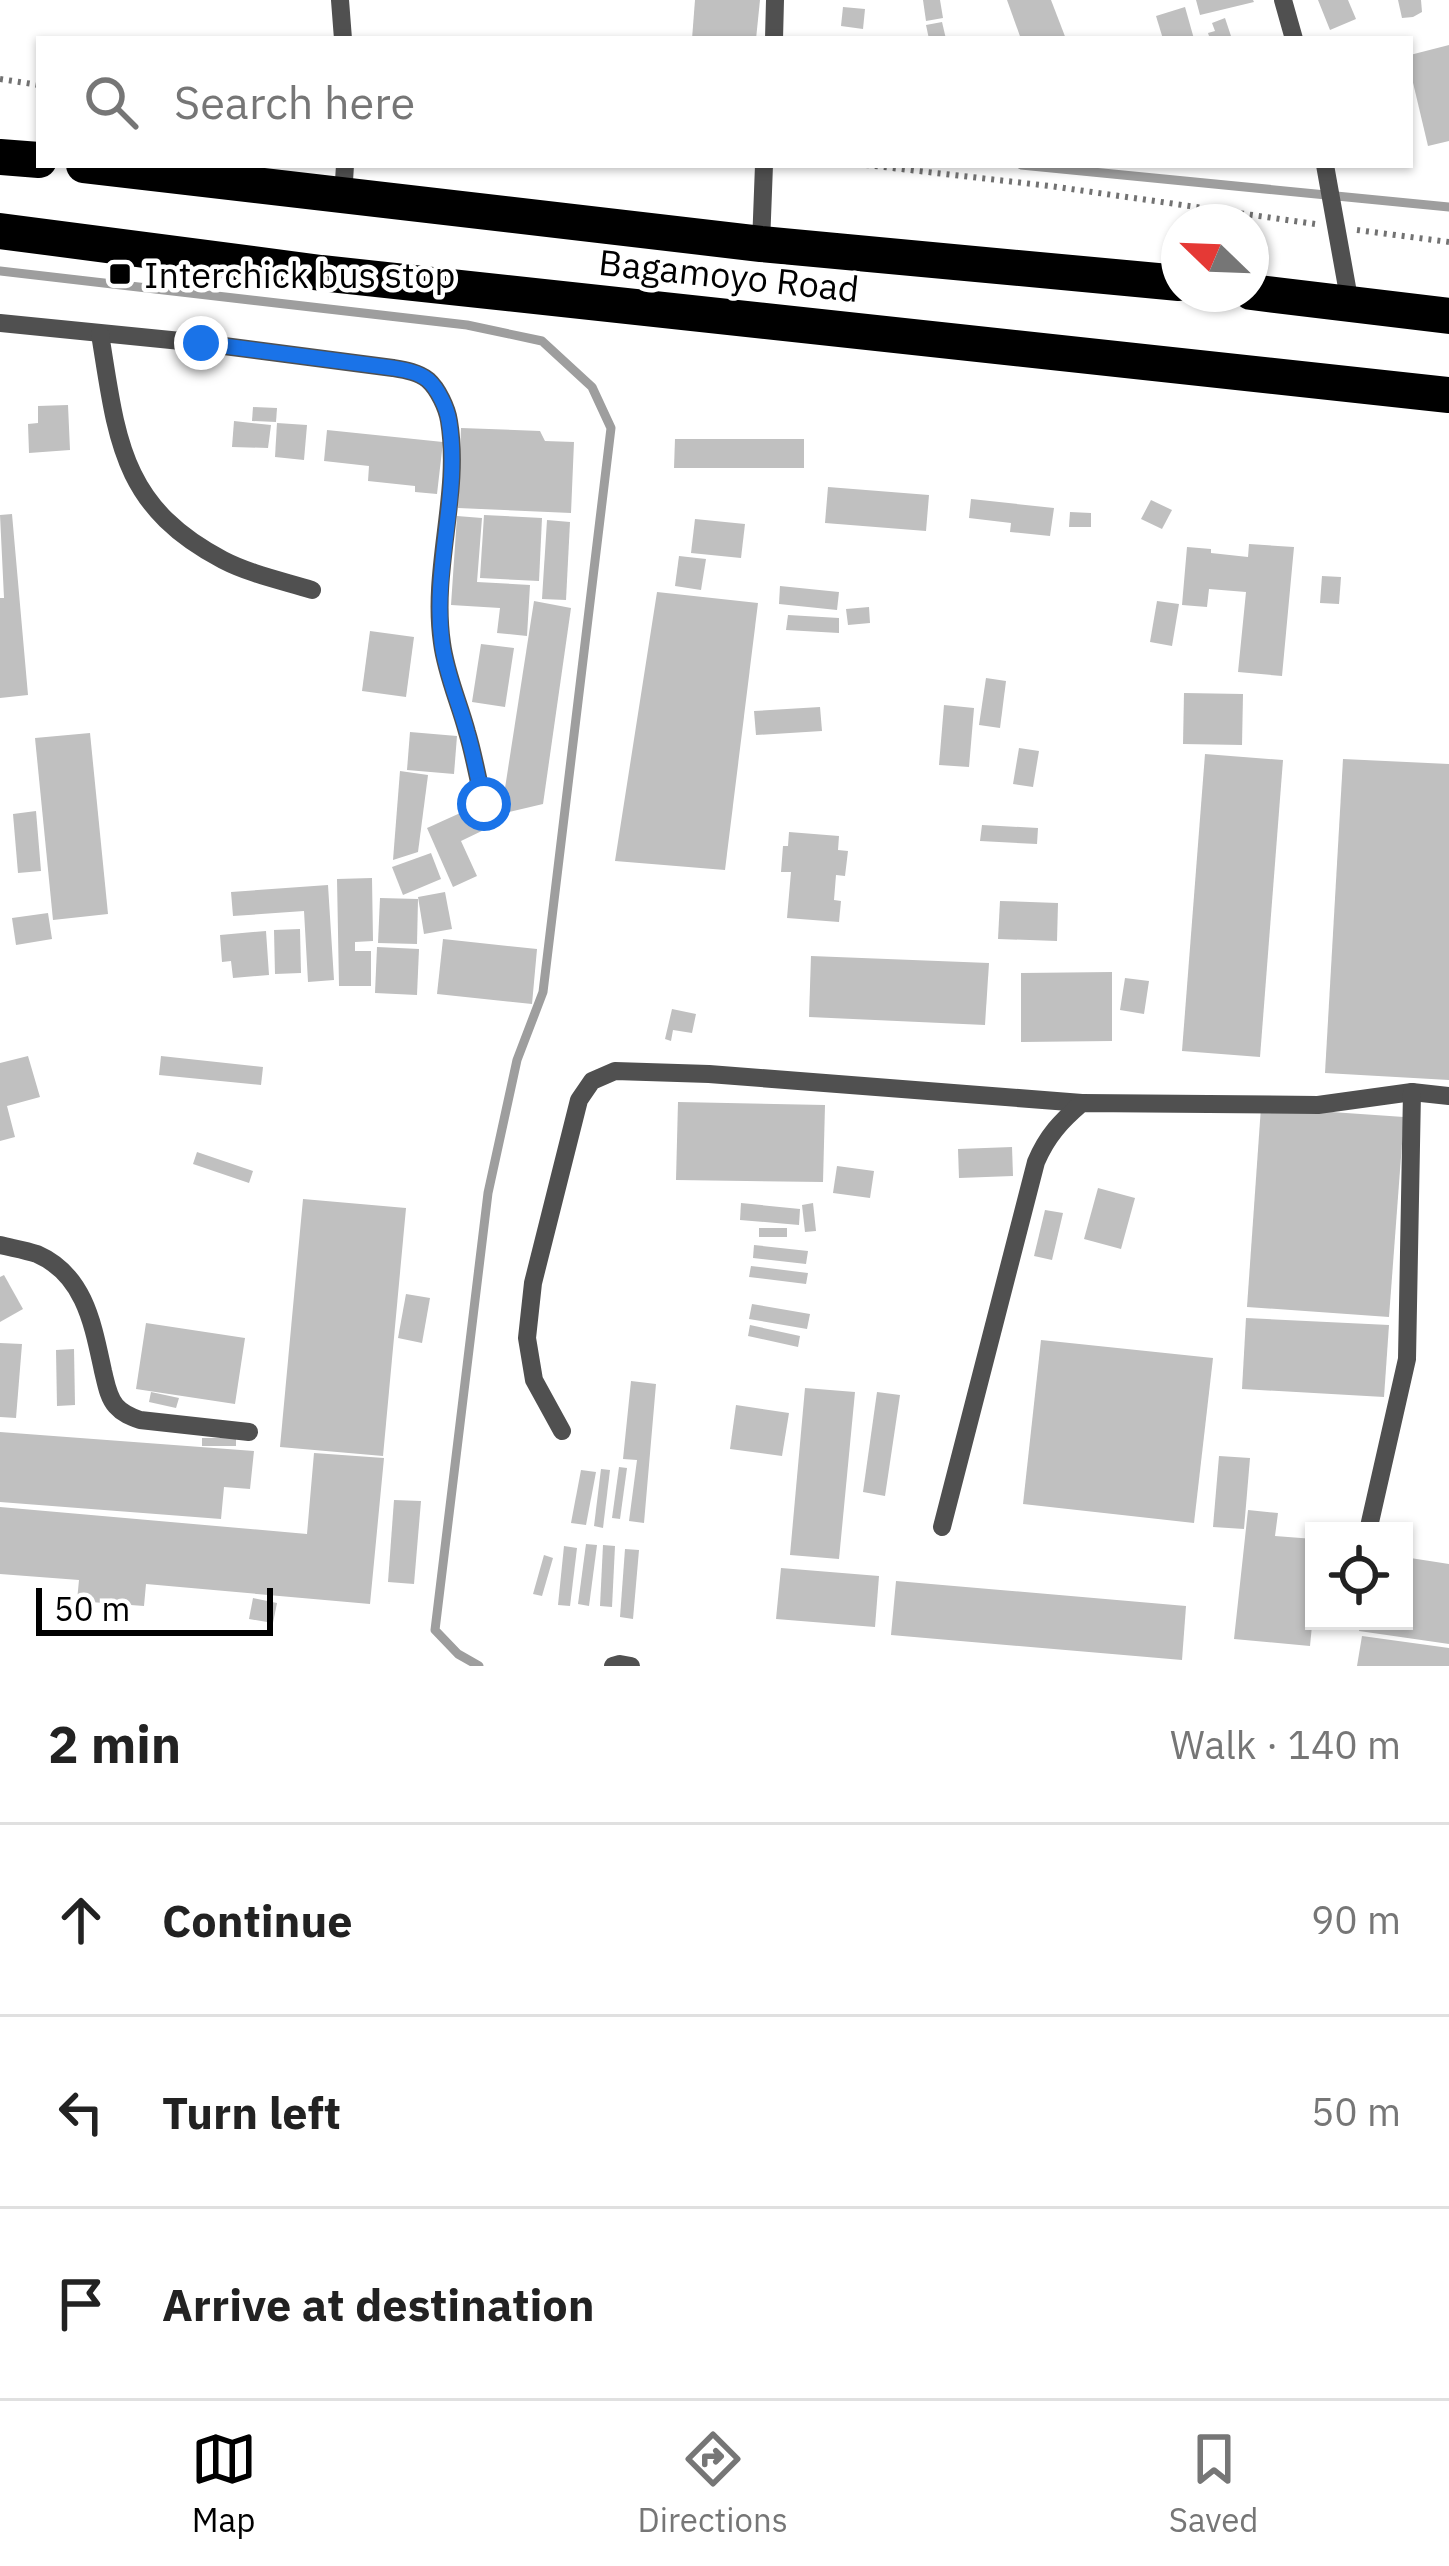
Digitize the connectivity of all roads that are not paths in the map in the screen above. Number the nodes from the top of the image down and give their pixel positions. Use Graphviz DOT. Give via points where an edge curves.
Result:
graph roads {
  1 [pos="340,0"];
  2 [pos="775,0"];
  3 [pos="1283,0"];
  4 [pos="344,36"];
  5 [pos="774,36"];
  6 [pos="1293,36"];
  7 [pos="0,157"];
  8 [pos="36,160"];
  9 [pos="133,168"];
  10 [pos="764,168"];
  11 [pos="1326,168"];
  12 [pos="344,181"];
  13 [pos="0,231"];
  14 [pos="761,244"];
  15 [pos="1161,281"];
  16 [pos="1269,294"];
  17 [pos="1350,304"];
  18 [pos="1449,316"];
  19 [pos="0,323"];
  20 [pos="100,334"];
  21 [pos="1449,395"];
  22 [pos="312,590"];
  23 [pos="484,804"];
  24 [pos="1412,1092"];
  25 [pos="1449,1096"];
  26 [pos="1082,1102"];
  27 [pos="0,1245"];
  28 [pos="562,1431"];
  29 [pos="249,1432"];
  30 [pos="1371,1522"];
  31 [pos="942,1527"];
  32 [pos="613,1666"];
  33 [pos="632,1666"];
  1 -- 4 [label="lane"];
  2 -- 5 [label="lane"];
  3 -- 6 [label="lane"];
  7 -- 8 [label="highway"];
  9 -- 12 [label="highway, Bagamoyo Road"];
  10 -- 14 [label="lane"];
  11 -- 17 [label="lane"];
  12 -- 14 [label="highway, Bagamoyo Road"];
  13 -- 21 [label="highway, Bagamoyo Road"];
  14 -- 15 [label="highway, Bagamoyo Road"];
  16 -- 17 [label="highway"];
  17 -- 18 [label="highway"];
  19 -- 20 [label="lane"];
  20 -- 22 [label="lane" via="130,472 163,519 225,561"];
  20 -- 23 [label="lane" via="393,368 436,390 449,417 451,463 442,643"];
  24 -- 25 [label="lane"];
  24 -- 26 [label="lane" via="1318,1106"];
  24 -- 30 [label="lane" via="1407,1359"];
  26 -- 28 [label="lane" via="709,1074 615,1071 592,1081 579,1100 532,1283 527,1338 533,1380"];
  26 -- 31 [label="lane" via="1056,1125 1036,1162"];
  27 -- 29 [label="lane" via="37,1255 82,1294 106,1385 126,1414"];
  32 -- 33 [label="lane"];
}
